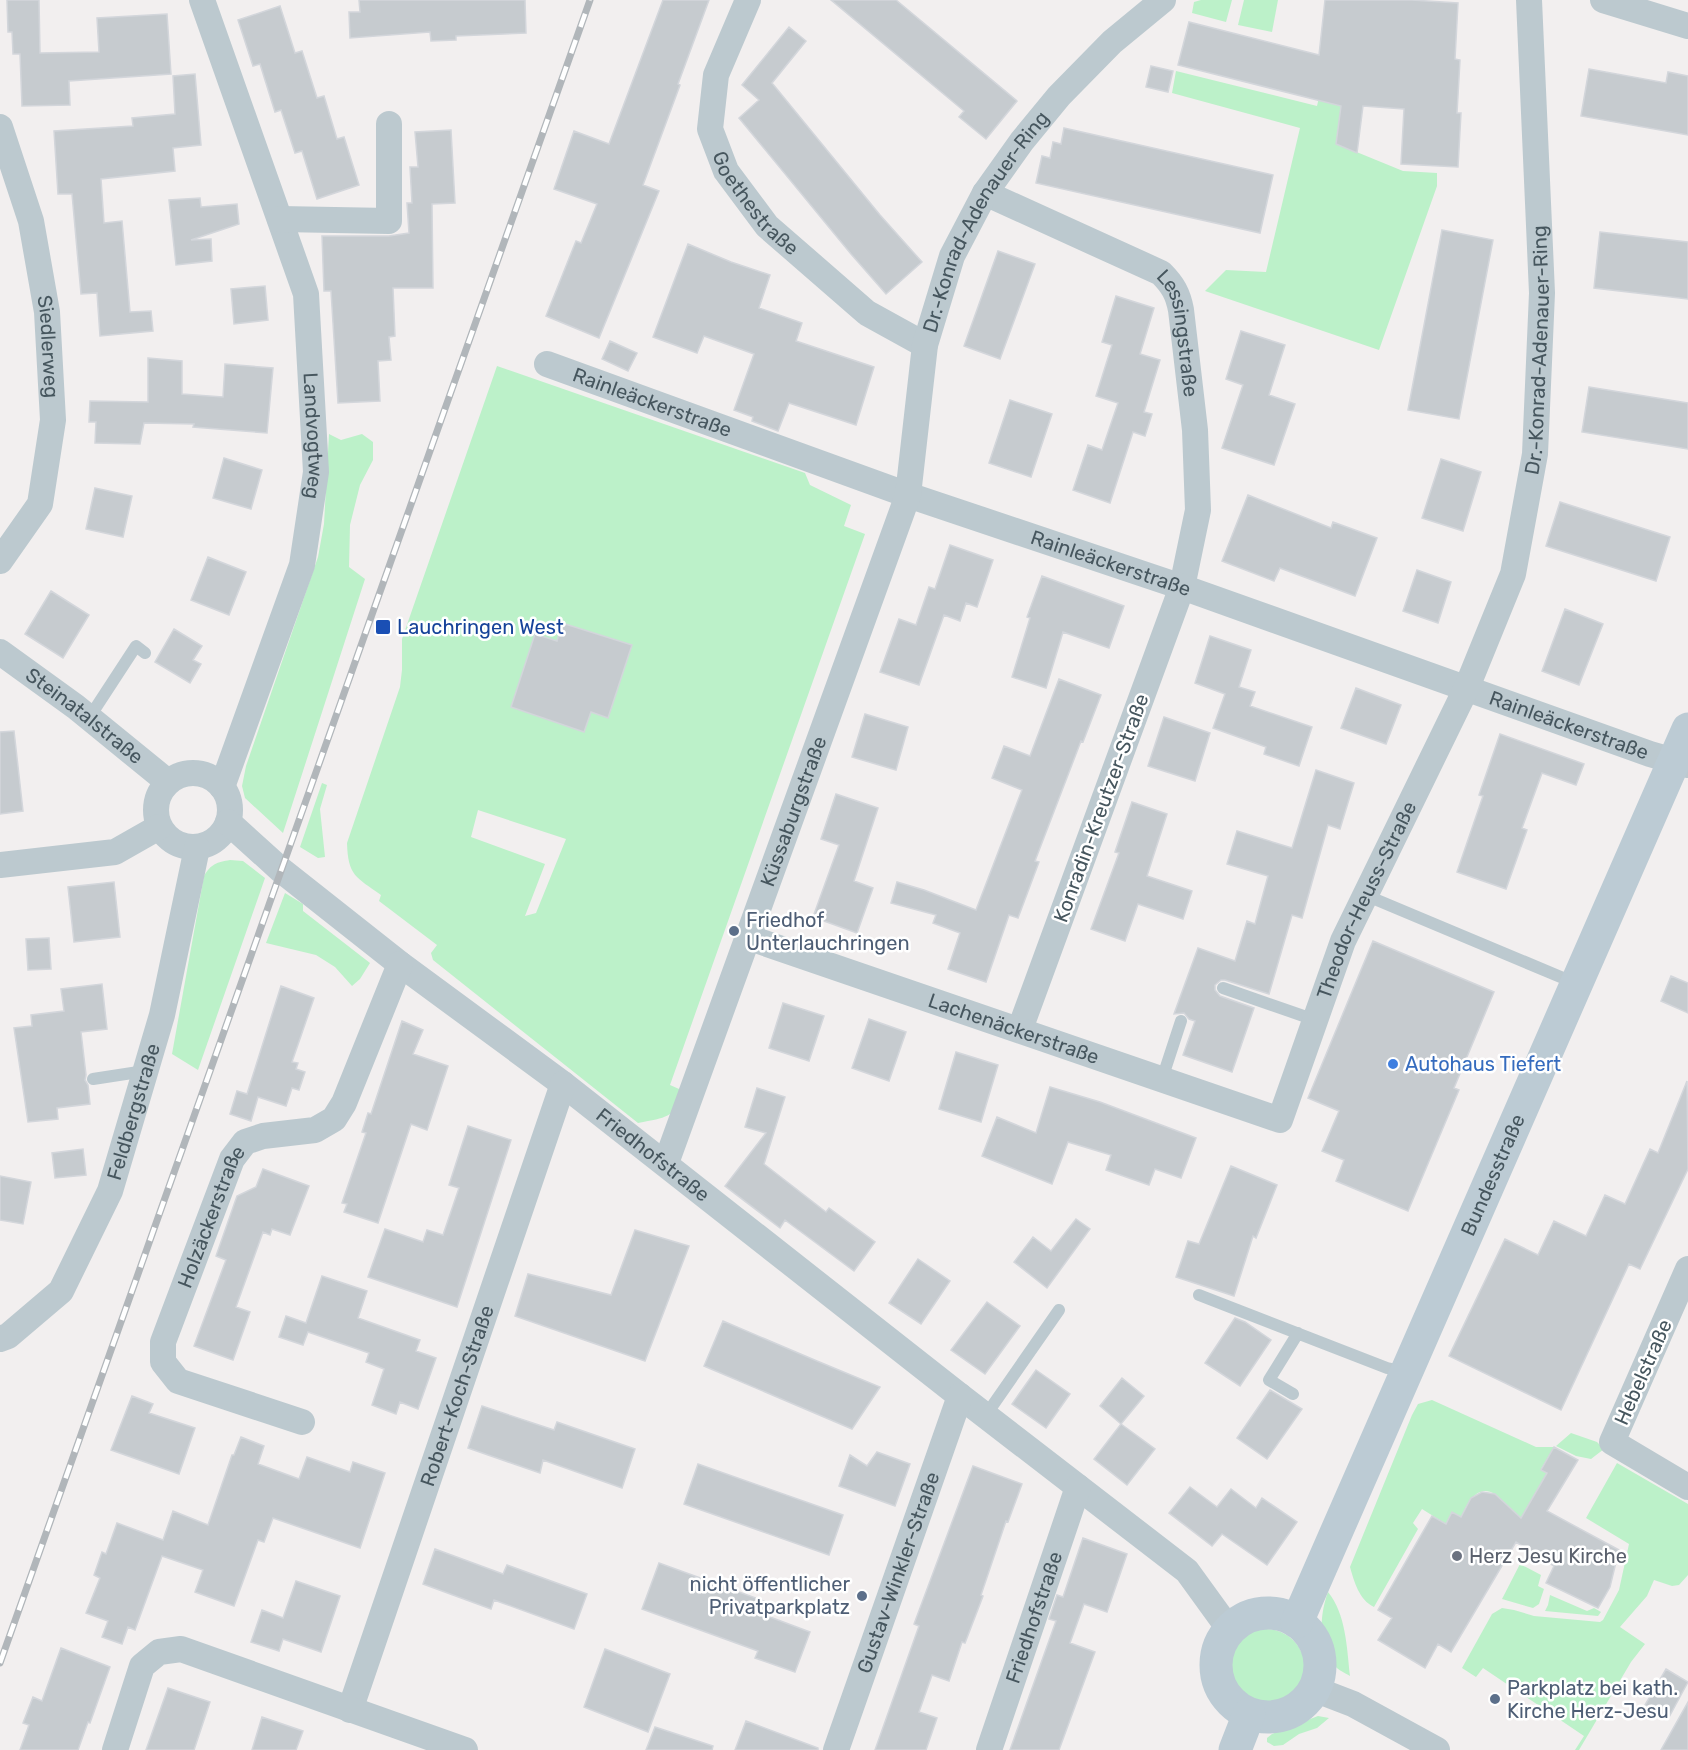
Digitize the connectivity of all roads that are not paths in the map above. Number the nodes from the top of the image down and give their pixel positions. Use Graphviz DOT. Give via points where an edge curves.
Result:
graph roads {
  1 [pos="202,0"];
  2 [pos="748,0"];
  3 [pos="1163,0"];
  4 [pos="1529,0"];
  5 [pos="1603,0"];
  6 [pos="1688,26"];
  7 [pos="389,124"];
  8 [pos="0,127"];
  9 [pos="985,193"];
  10 [pos="280,219"];
  11 [pos="925,345"];
  12 [pos="547,364"];
  13 [pos="908,495"];
  14 [pos="0,561"];
  15 [pos="1182,587"];
  16 [pos="0,652"];
  17 [pos="145,653"];
  18 [pos="1467,687"];
  19 [pos="89,718"];
  20 [pos="1688,729"];
  21 [pos="1681,764"];
  22 [pos="168,782"];
  23 [pos="222,786"];
  24 [pos="228,822"];
  25 [pos="159,827"];
  26 [pos="197,848"];
  27 [pos="0,865"];
  28 [pos="1365,895"];
  29 [pos="747,937"];
  30 [pos="400,964"];
  31 [pos="1576,983"];
  32 [pos="1224,988"];
  33 [pos="1315,1020"];
  34 [pos="1181,1021"];
  35 [pos="1020,1029"];
  36 [pos="145,1071"];
  37 [pos="93,1079"];
  38 [pos="1162,1079"];
  39 [pos="563,1084"];
  40 [pos="1280,1120"];
  41 [pos="666,1163"];
  42 [pos="1688,1269"];
  43 [pos="1199,1295"];
  44 [pos="1059,1310"];
  45 [pos="1298,1333"];
  46 [pos="0,1339"];
  47 [pos="1407,1373"];
  48 [pos="1293,1394"];
  49 [pos="960,1396"];
  50 [pos="986,1415"];
  51 [pos="302,1422"];
  52 [pos="1078,1487"];
  53 [pos="1688,1487"];
  54 [pos="1297,1622"];
  55 [pos="1230,1629"];
  56 [pos="1314,1689"];
  57 [pos="350,1710"];
  58 [pos="1249,1714"];
  59 [pos="115,1750"];
  60 [pos="465,1750"];
  61 [pos="836,1750"];
  62 [pos="989,1750"];
  63 [pos="1235,1750"];
  64 [pos="1437,1750"];
  1 -- 10 [label="street, Landvogtweg"];
  2 -- 11 [label="street, Goethestraße" via="716,75 710,129 726,171 767,226 867,313"];
  3 -- 9 [label="street, Dr.-Konrad-Adenauer-Ring" via="1112,42 1059,96"];
  4 -- 18 [label="street, Dr.-Konrad-Adenauer-Ring" via="1542,293 1535,454 1513,574"];
  5 -- 6 [label="street"];
  7 -- 10 [label="street" via="389,221"];
  8 -- 14 [label="street, Siedlerweg" via="31,221 48,312 53,420 40,504"];
  9 -- 11 [label="street, Dr.-Konrad-Adenauer-Ring" via="952,256"];
  9 -- 15 [label="street, Lessingstraße" via="1161,273 1177,292 1195,430 1198,510"];
  10 -- 23 [label="street, Landvogtweg" via="306,294 316,472 302,565"];
  11 -- 13 [label="street, Dr.-Konrad-Adenauer-Ring"];
  12 -- 13 [label="street, Rainleäckerstraße"];
  13 -- 15 [label="street, Rainleäckerstraße"];
  13 -- 29 [label="street, Küssaburgstraße"];
  15 -- 18 [label="street, Rainleäckerstraße"];
  15 -- 35 [label="street, Konradin-Kreutzer-Straße"];
  16 -- 19 [label="street, Steinatalstraße"];
  17 -- 19 [label="lane" via="136,646"];
  18 -- 21 [label="street, Rainleäckerstraße"];
  18 -- 28 [label="street, Theodor-Heuss-Straße"];
  19 -- 22 [label="street, Steinatalstraße"];
  20 -- 21 [label="main road, Bundesstraße"];
  21 -- 31 [label="main road, Bundesstraße"];
  22 -- 23 [label="street" via="196,773 213,778"];
  22 -- 25 [label="street" via="156,802"];
  23 -- 24 [label="street" via="228,797"];
  24 -- 26 [label="street" via="216,840"];
  24 -- 30 [label="street, Friedhofstraße" via="281,870"];
  25 -- 26 [label="street" via="174,843"];
  25 -- 27 [label="street" via="115,852"];
  26 -- 36 [label="street, Feldbergstraße" via="162,1015"];
  28 -- 31 [label="lane"];
  28 -- 33 [label="street, Theodor-Heuss-Straße" via="1343,941"];
  29 -- 35 [label="street, Lachenäckerstraße"];
  29 -- 41 [label="street, Küssaburgstraße"];
  30 -- 39 [label="street, Friedhofstraße"];
  30 -- 51 [label="street, Holzäckerstraße" via="334,1119 315,1130 245,1142 232,1159 163,1342 163,1362 178,1382"];
  31 -- 47 [label="main road, Bundesstraße"];
  32 -- 33 [label="lane"];
  33 -- 40 [label="street, Theodor-Heuss-Straße"];
  34 -- 38 [label="lane"];
  35 -- 38 [label="street, Lachenäckerstraße"];
  36 -- 37 [label="lane"];
  36 -- 46 [label="street, Feldbergstraße" via="110,1191 61,1291"];
  38 -- 40 [label="street, Lachenäckerstraße"];
  39 -- 41 [label="street, Friedhofstraße"];
  39 -- 57 [label="street, Robert-Koch-Straße"];
  41 -- 49 [label="street, Friedhofstraße"];
  42 -- 53 [label="street, Hebelstraße" via="1612,1442"];
  43 -- 45 [label="lane"];
  44 -- 50 [label="lane"];
  45 -- 47 [label="lane"];
  45 -- 48 [label="lane" via="1269,1380"];
  47 -- 54 [label="main road, Bundesstraße"];
  49 -- 50 [label="street, Friedhofstraße"];
  49 -- 61 [label="street, Gustav-Winkler-Straße"];
  50 -- 52 [label="street, Friedhofstraße"];
  52 -- 55 [label="street, Friedhofstraße" via="1187,1571"];
  52 -- 62 [label="street, Friedhofstraße"];
  54 -- 55 [label="main road" via="1284,1615 1255,1614"];
  54 -- 56 [label="main road" via="1307,1630 1318,1652 1320,1665"];
  55 -- 58 [label="main road" via="1215,1660 1216,1677 1234,1706"];
  56 -- 58 [label="main road" via="1293,1711 1272,1717"];
  56 -- 64 [label="street" via="1353,1704"];
  57 -- 59 [label="street" via="180,1649 159,1652 142,1666"];
  57 -- 60 [label="street"];
  58 -- 63 [label="main road"];
}
